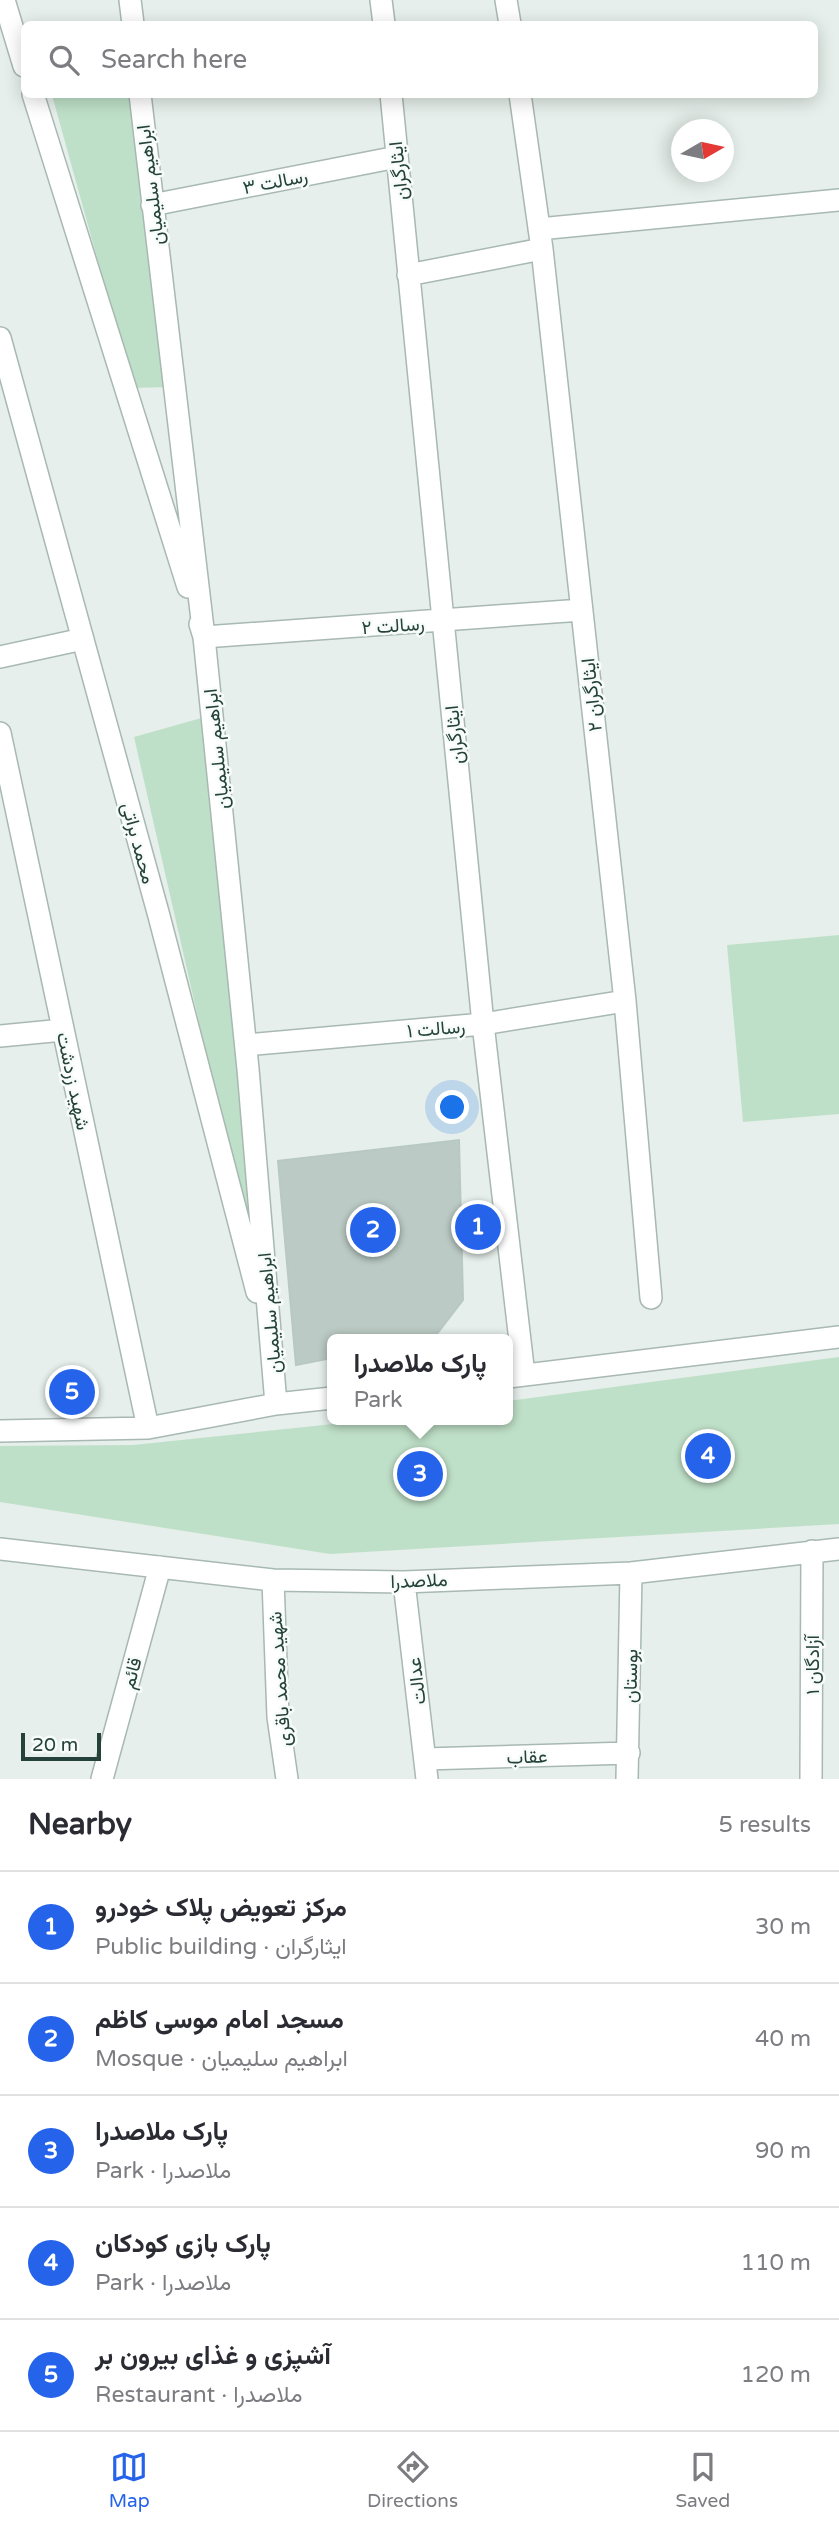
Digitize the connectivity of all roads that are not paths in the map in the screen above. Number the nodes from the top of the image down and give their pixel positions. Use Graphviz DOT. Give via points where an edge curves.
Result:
graph roads {
  1 [pos="4,0"];
  2 [pos="130,0"];
  3 [pos="381,0"];
  4 [pos="506,0"];
  5 [pos="133,21"];
  6 [pos="384,21"];
  7 [pos="510,21"];
  8 [pos="21,56"];
  9 [pos="34,98"];
  10 [pos="140,98"];
  11 [pos="391,98"];
  12 [pos="521,98"];
  13 [pos="397,157"];
  14 [pos="839,200"];
  15 [pos="152,205"];
  16 [pos="540,239"];
  17 [pos="408,275"];
  18 [pos="0,338"];
  19 [pos="582,610"];
  20 [pos="443,622"];
  21 [pos="204,637"];
  22 [pos="83,639"];
  23 [pos="0,657"];
  24 [pos="0,733"];
  25 [pos="625,1001"];
  26 [pos="483,1024"];
  27 [pos="63,1030"];
  28 [pos="0,1036"];
  29 [pos="246,1045"];
  30 [pos="651,1298"];
  31 [pos="512,1334"];
  32 [pos="839,1337"];
  33 [pos="513,1344"];
  34 [pos="272,1350"];
  35 [pos="516,1376"];
  36 [pos="327,1399"];
  37 [pos="276,1404"];
  38 [pos="148,1428"];
  39 [pos="0,1431"];
  40 [pos="0,1549"];
  41 [pos="839,1549"];
  42 [pos="812,1551"];
  43 [pos="160,1567"];
  44 [pos="631,1573"];
  45 [pos="273,1580"];
  46 [pos="404,1582"];
  47 [pos="628,1753"];
  48 [pos="426,1769"];
  49 [pos="102,1779"];
  50 [pos="287,1779"];
  51 [pos="627,1779"];
  52 [pos="811,1779"];
  1 -- 8 [label="street"];
  2 -- 5 [label="street"];
  3 -- 6 [label="street"];
  4 -- 7 [label="street"];
  9 -- 21 [label="street"];
  10 -- 15 [label="street, ابراهیم سلیمیان"];
  11 -- 13 [label="street, ایثارگران"];
  12 -- 16 [label="street, ایثارگران ۲"];
  13 -- 15 [label="street, رسالت ۳"];
  13 -- 17 [label="street, ایثارگران"];
  14 -- 16 [label="street"];
  15 -- 21 [label="street, ابراهیم سلیمیان"];
  16 -- 17 [label="street"];
  16 -- 19 [label="street, ایثارگران ۲"];
  17 -- 20 [label="street, ایثارگران"];
  18 -- 22 [label="street, محمد براتی"];
  19 -- 20 [label="street, رسالت ۲"];
  19 -- 25 [label="street, ایثارگران ۲"];
  20 -- 21 [label="street, رسالت ۲"];
  20 -- 26 [label="street, ایثارگران"];
  21 -- 29 [label="street, ابراهیم سلیمیان"];
  22 -- 23 [label="street"];
  22 -- 34 [label="street, محمد براتی"];
  24 -- 27 [label="street, شهید زردشت"];
  25 -- 26 [label="street, رسالت ۱"];
  25 -- 30 [label="street, ایثارگران ۲"];
  26 -- 29 [label="street, رسالت ۱"];
  26 -- 31 [label="street, ایثارگران"];
  27 -- 28 [label="street"];
  27 -- 38 [label="street, شهید زردشت"];
  29 -- 34 [label="street, ابراهیم سلیمیان"];
  32 -- 35 [label="street"];
  33 -- 35 [label="street, ایثارگران"];
  34 -- 37 [label="street, ابراهیم سلیمیان"];
  36 -- 37 [label="street"];
  37 -- 38 [label="street"];
  38 -- 39 [label="street"];
  40 -- 43 [label="street, ملاصدرا"];
  41 -- 42 [label="street, ملاصدرا"];
  42 -- 44 [label="street, ملاصدرا"];
  42 -- 52 [label="street, آزادگان ۱"];
  43 -- 45 [label="street, ملاصدرا"];
  43 -- 49 [label="street, قائم"];
  44 -- 46 [label="street, ملاصدرا"];
  44 -- 47 [label="street, بوستان"];
  45 -- 46 [label="street, ملاصدرا"];
  45 -- 50 [label="street, شهید محمد باقری" via="278,1717"];
  46 -- 48 [label="street, عدالت"];
  47 -- 48 [label="street, عقاب"];
  47 -- 51 [label="street, بوستان"];
}
